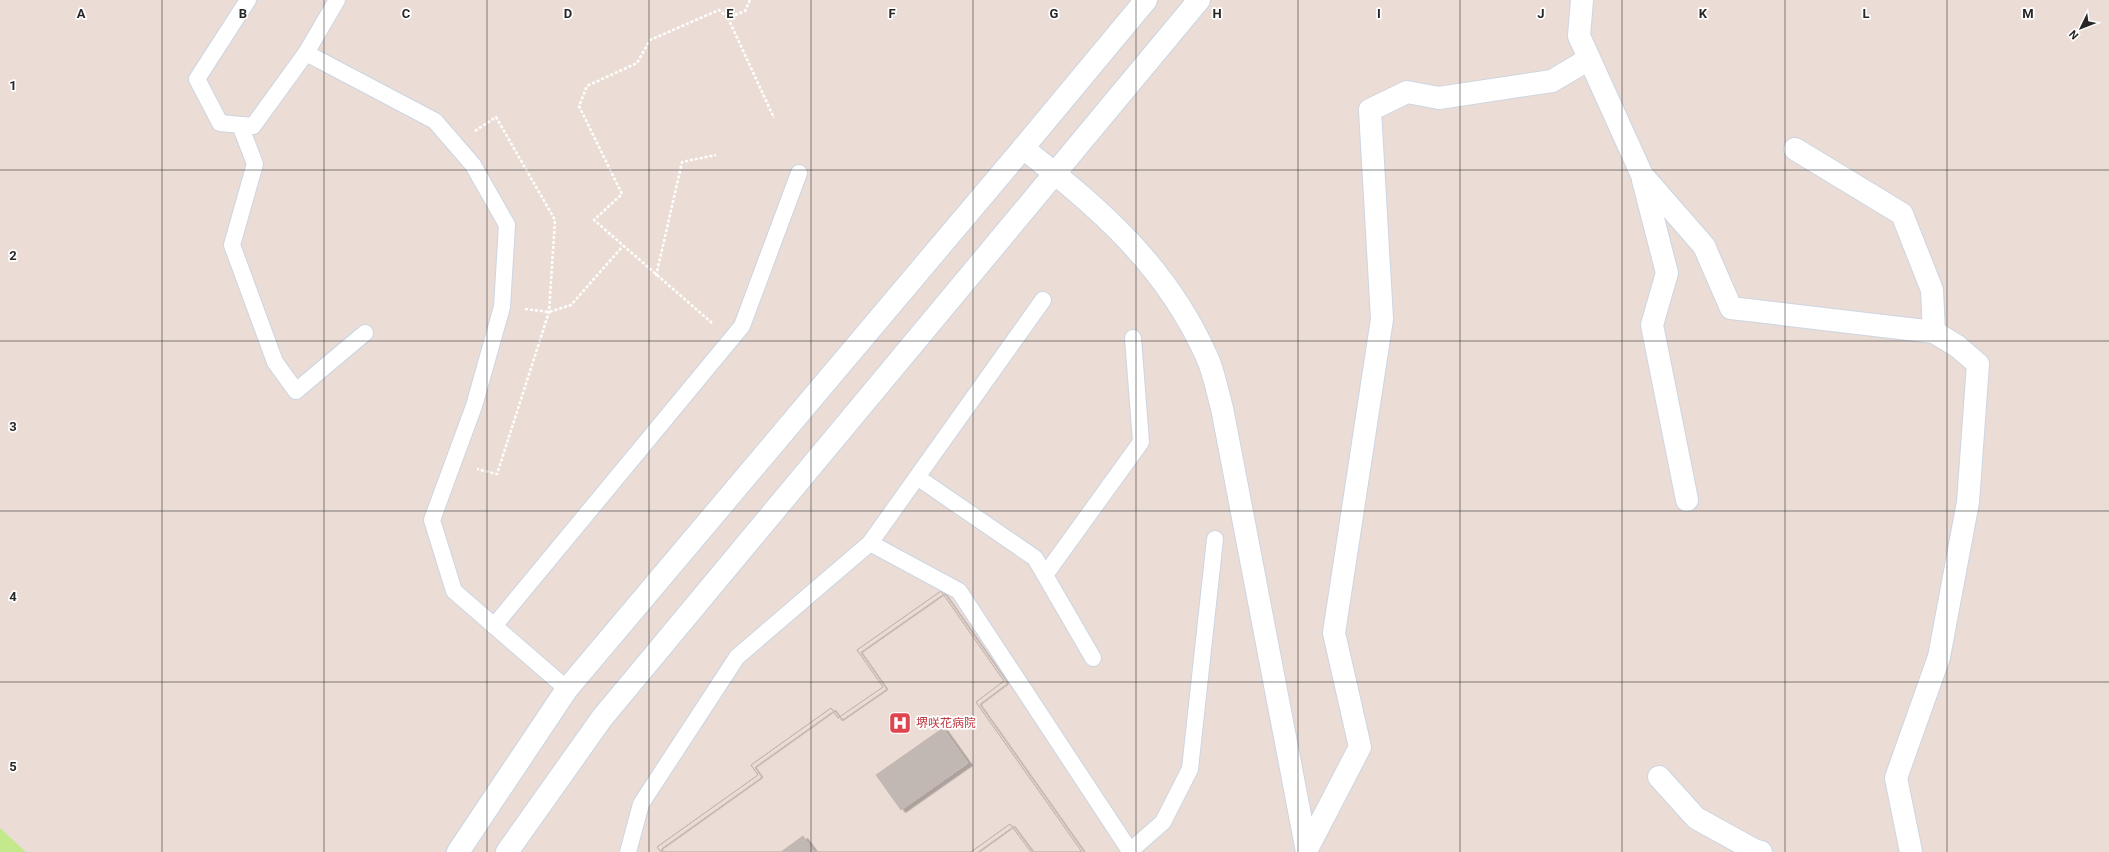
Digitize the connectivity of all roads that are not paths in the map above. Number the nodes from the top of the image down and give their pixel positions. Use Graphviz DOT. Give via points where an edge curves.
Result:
graph roads {
  1 [pos="248,0"];
  2 [pos="337,0"];
  3 [pos="1146,0"];
  4 [pos="1199,0"];
  5 [pos="1582,0"];
  6 [pos="306,53"];
  7 [pos="1589,59"];
  8 [pos="240,125"];
  9 [pos="1023,148"];
  10 [pos="1795,149"];
  11 [pos="799,173"];
  12 [pos="1056,174"];
  13 [pos="1642,175"];
  14 [pos="1044,300"];
  15 [pos="1934,332"];
  16 [pos="365,333"];
  17 [pos="1133,338"];
  18 [pos="917,477"];
  19 [pos="1687,500"];
  20 [pos="1214,539"];
  21 [pos="870,544"];
  22 [pos="1045,575"];
  23 [pos="494,626"];
  24 [pos="1093,658"];
  25 [pos="567,689"];
  26 [pos="1659,777"];
  27 [pos="1307,850"];
  28 [pos="458,852"];
  29 [pos="507,852"];
  30 [pos="628,852"];
  31 [pos="1130,852"];
  32 [pos="1761,852"];
  33 [pos="1911,852"];
  1 -- 8 [label="lane" via="197,79 220,123"];
  2 -- 6 [label="lane"];
  3 -- 9 [label="street"];
  4 -- 12 [label="street"];
  5 -- 7 [label="street" via="1579,36"];
  6 -- 8 [label="lane" via="253,126"];
  6 -- 23 [label="lane" via="435,121 473,165 507,225 502,306 474,406 432,520 454,591"];
  7 -- 13 [label="street"];
  7 -- 27 [label="street" via="1552,81 1439,98 1407,92 1370,110 1382,318 1334,633 1360,747"];
  8 -- 16 [label="lane" via="255,164 232,245 275,362 296,391"];
  9 -- 12 [label="street"];
  9 -- 25 [label="street"];
  10 -- 15 [label="street" via="1902,214 1932,290"];
  11 -- 23 [label="lane" via="742,326"];
  12 -- 27 [label="street" via="1093,205 1139,251 1181,306 1207,356 1222,408"];
  12 -- 29 [label="street" via="602,718"];
  13 -- 15 [label="street" via="1704,246 1731,308"];
  13 -- 19 [label="street" via="1668,273 1652,325"];
  14 -- 18 [label="lane"];
  15 -- 33 [label="street" via="1958,346 1978,364 1968,502 1939,658 1896,778"];
  17 -- 22 [label="lane" via="1141,442"];
  18 -- 21 [label="lane"];
  18 -- 22 [label="lane" via="1035,558"];
  20 -- 31 [label="lane" via="1190,769 1163,822"];
  21 -- 30 [label="lane" via="737,657 641,804"];
  21 -- 31 [label="lane" via="959,592"];
  22 -- 24 [label="lane"];
  23 -- 25 [label="lane"];
  25 -- 28 [label="street"];
  26 -- 32 [label="street" via="1696,818"];
}
